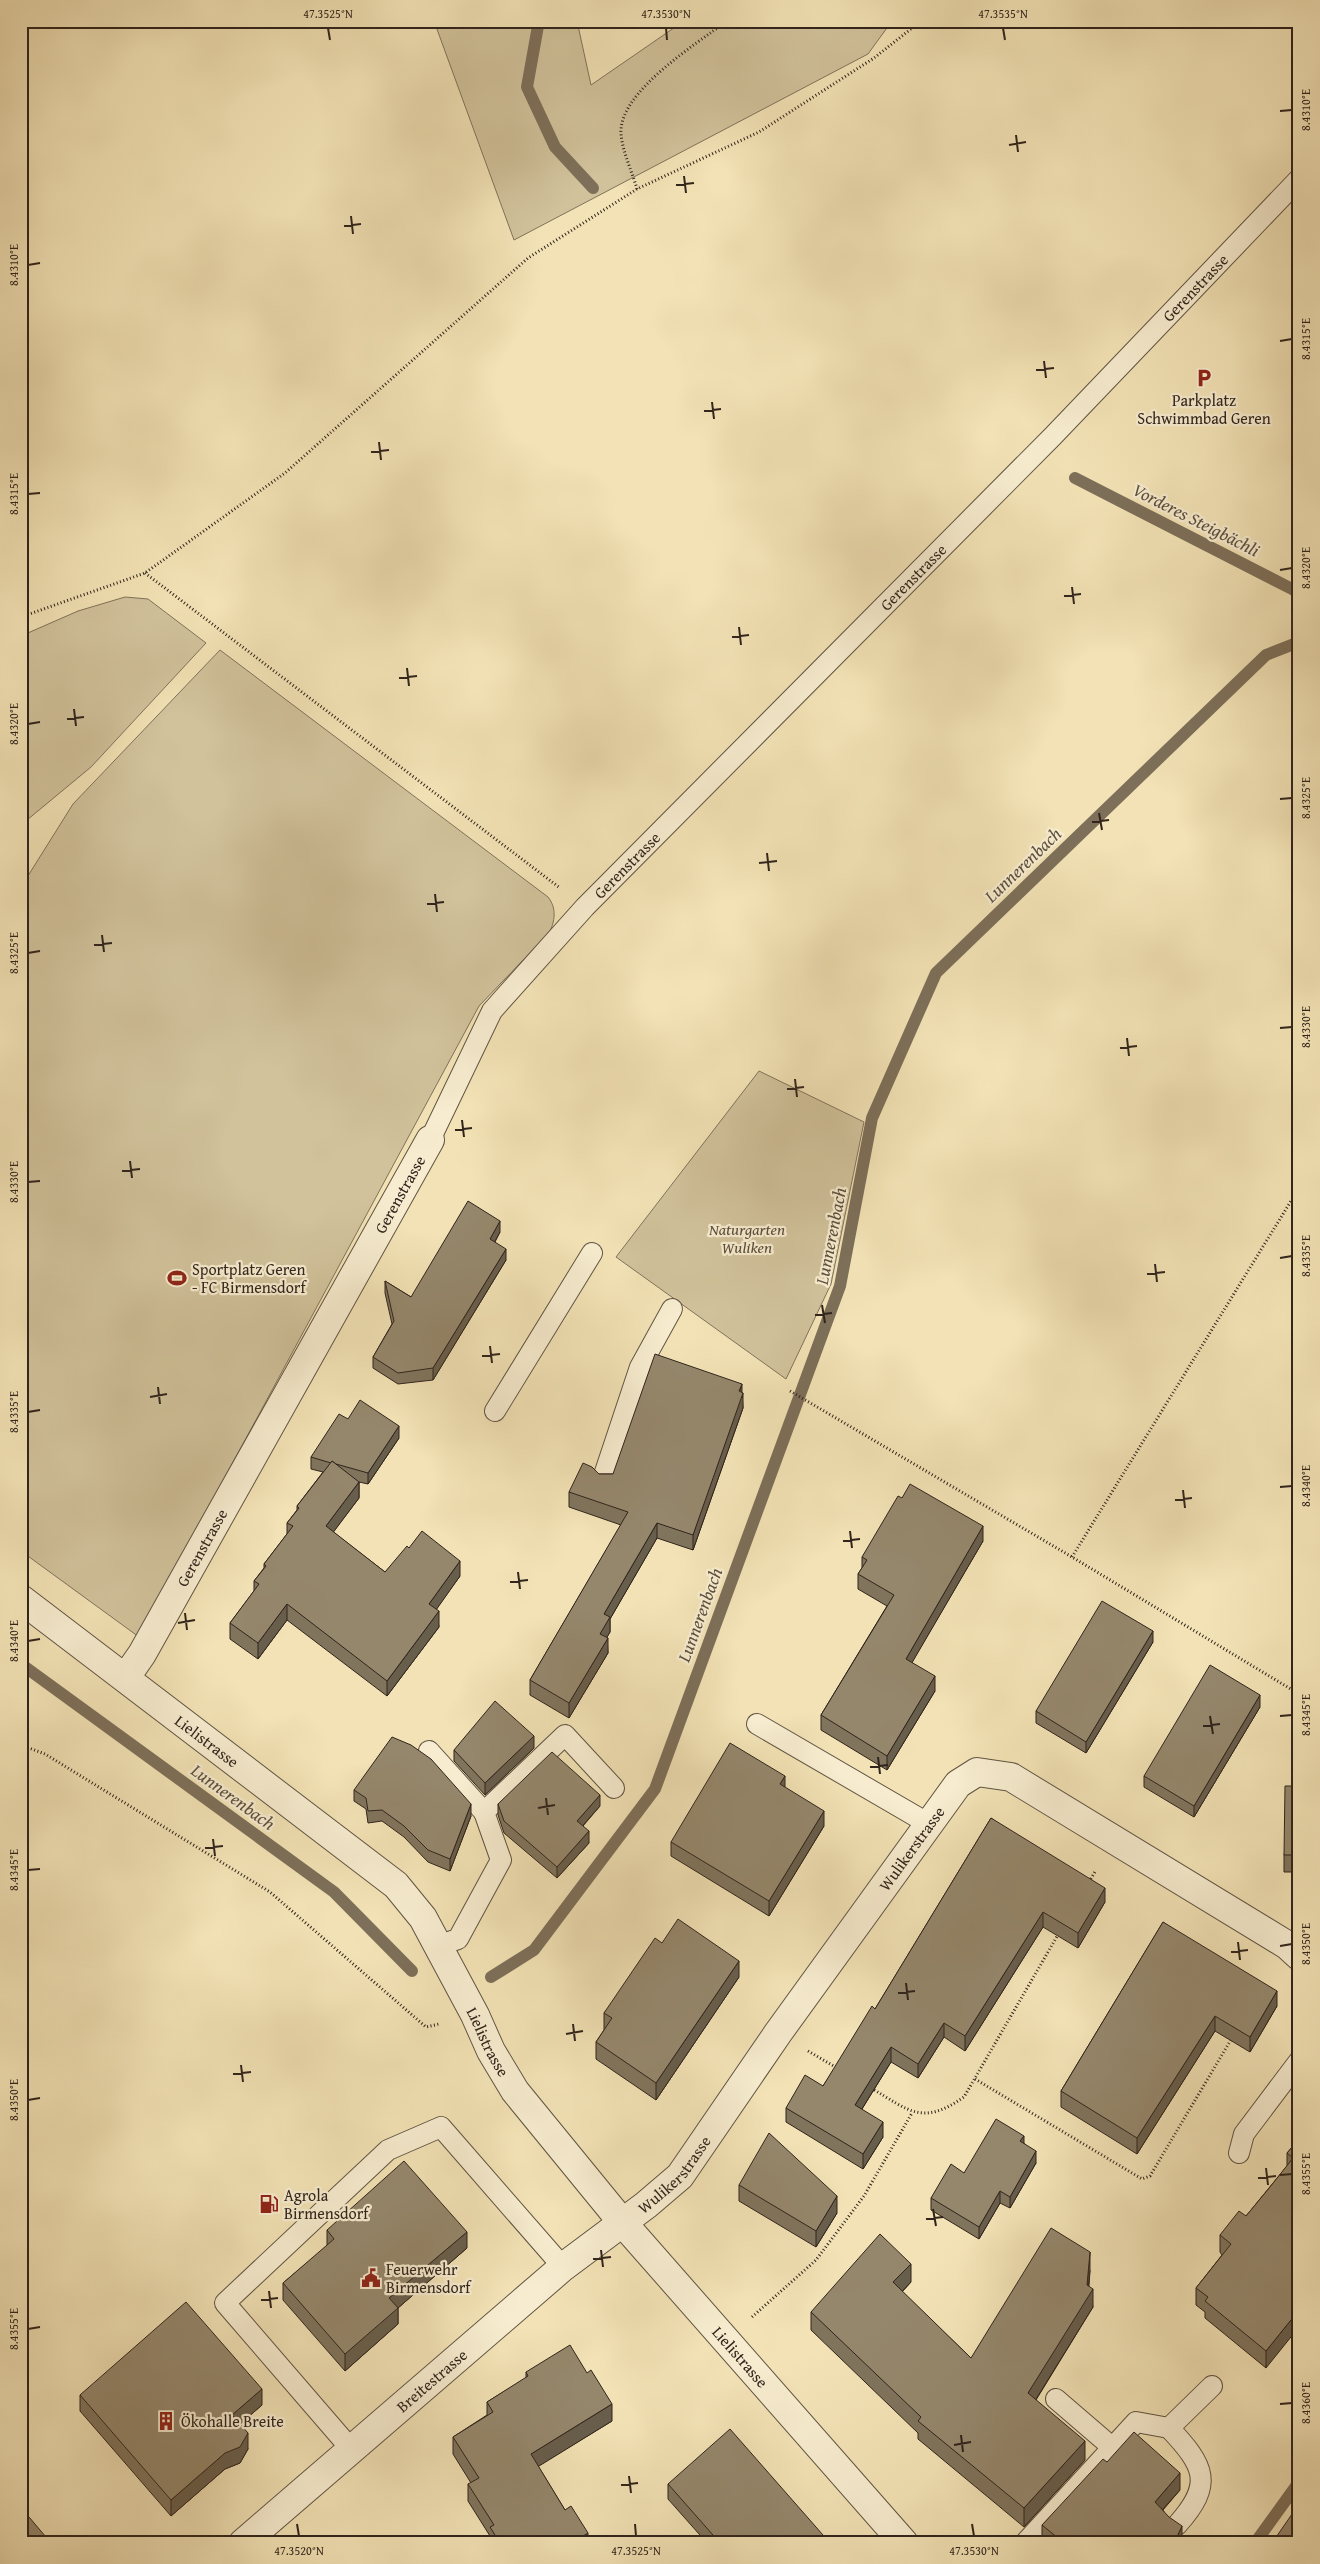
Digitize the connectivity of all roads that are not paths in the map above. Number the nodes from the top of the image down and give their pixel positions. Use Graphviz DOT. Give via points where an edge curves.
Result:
graph roads {
  1 [pos="1299,179"];
  2 [pos="430,1140"];
  3 [pos="592,1253"];
  4 [pos="672,1309"];
  5 [pos="495,1411"];
  6 [pos="603,1478"];
  7 [pos="21,1599"];
  8 [pos="126,1677"];
  9 [pos="757,1724"];
  10 [pos="429,1751"];
  11 [pos="614,1788"];
  12 [pos="484,1812"];
  13 [pos="929,1824"];
  14 [pos="437,1946"];
  15 [pos="1299,1956"];
  16 [pos="1299,2061"];
  17 [pos="1239,2153"];
  18 [pos="622,2222"];
  19 [pos="563,2267"];
  20 [pos="1212,2386"];
  21 [pos="1056,2398"];
  22 [pos="1169,2428"];
  23 [pos="1112,2448"];
  24 [pos="351,2449"];
  25 [pos="1177,2525"];
  26 [pos="243,2543"];
  27 [pos="904,2543"];
  28 [pos="1026,2543"];
  1 -- 2 [label="lane, Gerenstrasse" via="1053,436 585,907 492,1011"];
  2 -- 8 [label="street, Gerenstrasse" via="142,1654"];
  3 -- 5 [label="lane"];
  4 -- 6 [label="lane" via="640,1367"];
  7 -- 8 [label="street, Lielistrasse"];
  8 -- 14 [label="street, Lielistrasse" via="396,1885 423,1918"];
  9 -- 13 [label="lane"];
  10 -- 12 [label="lane"];
  11 -- 12 [label="lane" via="565,1735"];
  12 -- 14 [label="lane" via="500,1860 458,1939"];
  13 -- 15 [label="street, Wulikerstrasse" via="958,1784 977,1772 1011,1777 1287,1945"];
  13 -- 18 [label="street, Wulikerstrasse" via="778,2033 680,2176"];
  14 -- 18 [label="street, Lielistrasse" via="515,2091"];
  16 -- 17 [label="lane" via="1244,2134"];
  18 -- 19 [label="street, Breitestrasse"];
  18 -- 27 [label="street, Lielistrasse"];
  19 -- 24 [label="street, Breitestrasse"];
  19 -- 24 [label="lane" via="442,2127 388,2150 225,2303"];
  20 -- 22 [label="lane"];
  21 -- 23 [label="lane"];
  22 -- 23 [label="lane" via="1136,2422"];
  22 -- 25 [label="lane" via="1195,2459 1201,2476 1200,2496"];
  23 -- 28 [label="lane"];
  24 -- 26 [label="street, Breitestrasse"];
}
